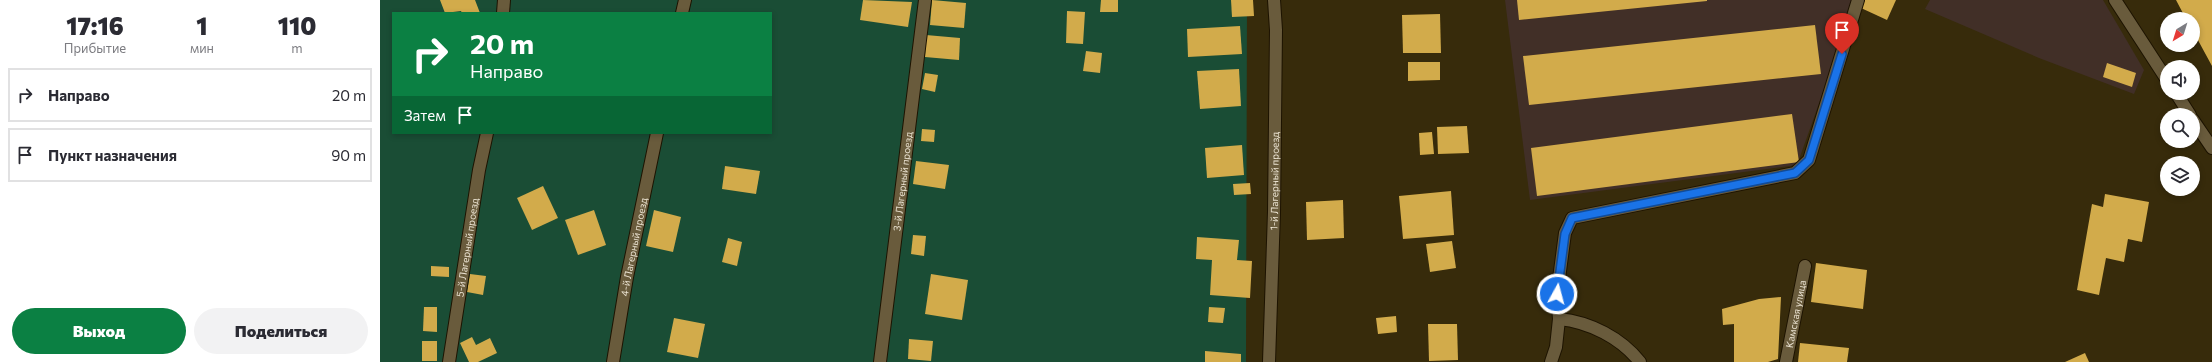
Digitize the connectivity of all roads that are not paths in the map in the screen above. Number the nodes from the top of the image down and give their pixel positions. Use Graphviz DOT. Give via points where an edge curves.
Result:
graph roads {
  1 [pos="504,0"];
  2 [pos="685,0"];
  3 [pos="925,0"];
  4 [pos="1274,0"];
  5 [pos="1858,0"];
  6 [pos="2115,0"];
  7 [pos="503,12"];
  8 [pos="682,12"];
  9 [pos="2160,69"];
  10 [pos="2200,130"];
  11 [pos="487,134"];
  12 [pos="657,134"];
  13 [pos="2212,148"];
  14 [pos="1805,266"];
  15 [pos="1560,319"];
  16 [pos="449,362"];
  17 [pos="613,362"];
  18 [pos="880,362"];
  19 [pos="1269,362"];
  20 [pos="1551,362"];
  21 [pos="1640,362"];
  22 [pos="1786,362"];
  1 -- 7 [label="street"];
  2 -- 8 [label="street"];
  3 -- 18 [label="street, 3-й Лагерный проезд"];
  4 -- 19 [label="street, 1-й Лагерный проезд" via="1274,212"];
  5 -- 15 [label="street" via="1809,160 1795,173 1572,218 1565,234 1557,294"];
  6 -- 9 [label="street"];
  10 -- 13 [label="street"];
  11 -- 16 [label="street, 5-й Лагерный проезд"];
  12 -- 17 [label="street, 4-й Лагерный проезд" via="627,277"];
  14 -- 22 [label="street, Камская улица"];
  15 -- 20 [label="street"];
  15 -- 21 [label="street" via="1573,320 1604,331 1634,354"];
}
